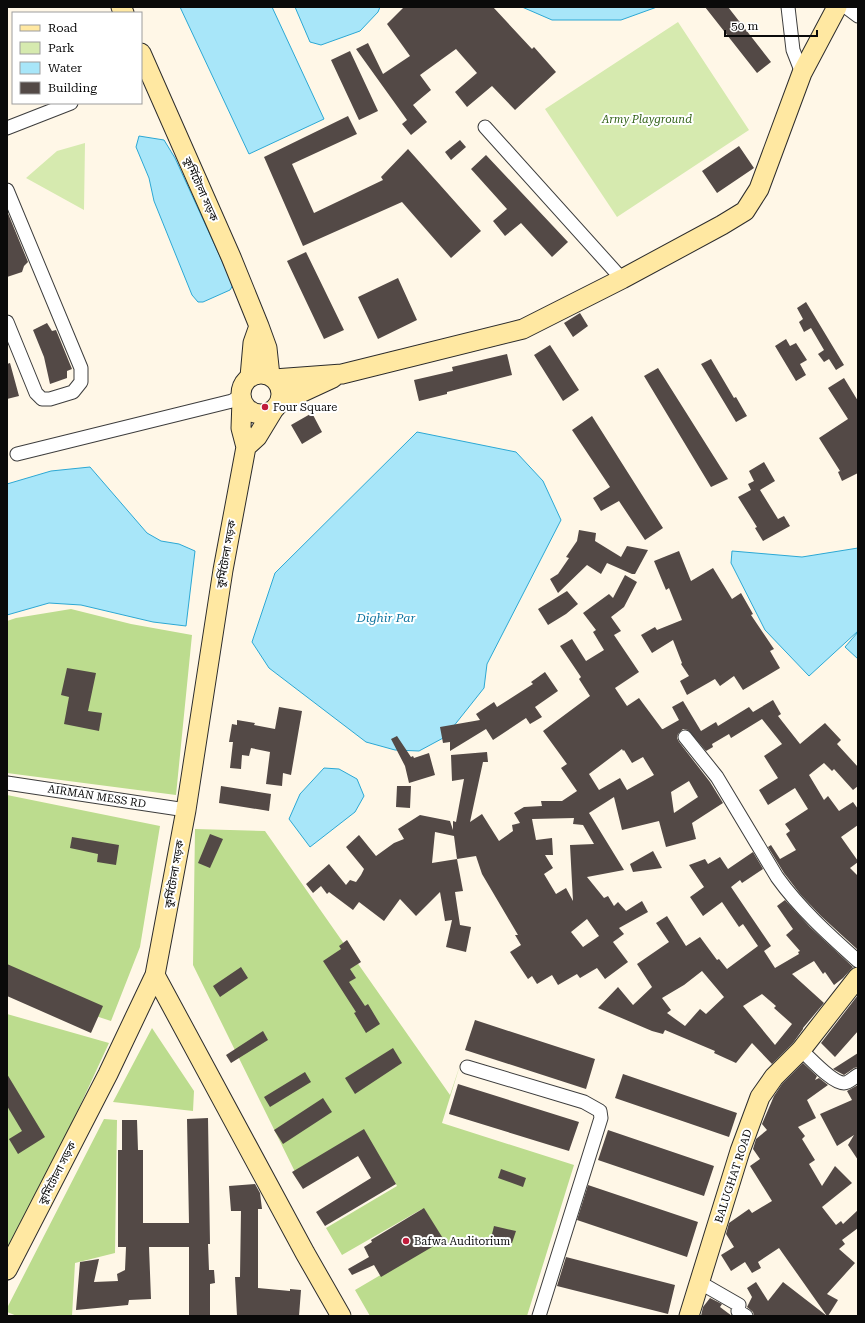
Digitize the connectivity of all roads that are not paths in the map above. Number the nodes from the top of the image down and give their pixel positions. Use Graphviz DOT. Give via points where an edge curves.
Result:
graph roads {
  1 [pos="788,7"];
  2 [pos="837,7"];
  3 [pos="846,7"];
  4 [pos="858,16"];
  5 [pos="142,58"];
  6 [pos="802,73"];
  7 [pos="145,74"];
  8 [pos="68,104"];
  9 [pos="485,127"];
  10 [pos="7,128"];
  11 [pos="7,190"];
  12 [pos="622,279"];
  13 [pos="7,322"];
  14 [pos="259,326"];
  15 [pos="342,374"];
  16 [pos="250,377"];
  17 [pos="272,377"];
  18 [pos="241,398"];
  19 [pos="276,406"];
  20 [pos="246,446"];
  21 [pos="17,454"];
  22 [pos="685,737"];
  23 [pos="7,783"];
  24 [pos="186,810"];
  25 [pos="858,961"];
  26 [pos="155,976"];
  27 [pos="858,977"];
  28 [pos="801,1050"];
  29 [pos="467,1067"];
  30 [pos="858,1075"];
  31 [pos="7,1270"];
  32 [pos="699,1282"];
  33 [pos="340,1316"];
  34 [pos="539,1316"];
  35 [pos="689,1316"];
  36 [pos="746,1316"];
  1 -- 6 [label="street" via="793,50"];
  2 -- 6 [label="street"];
  3 -- 4 [label="street"];
  5 -- 7 [label="street, কুর্মিটোলা সড়ক"];
  6 -- 12 [label="street" via="759,189 745,211"];
  7 -- 14 [label="street, কুর্মিটোলা সড়ক" via="228,250"];
  8 -- 10 [label="street"];
  9 -- 12 [label="street"];
  11 -- 13 [label="street" via="81,368 81,382 72,392 50,399 42,399 36,393"];
  12 -- 15 [label="street" via="523,329"];
  14 -- 16 [label="street" via="253,343"];
  14 -- 17 [label="street, কুর্মিটোলা সড়ক" via="267,348"];
  15 -- 17 [label="street"];
  15 -- 19 [label="street"];
  16 -- 17 [label="street" via="261,374"];
  16 -- 18 [label="street" via="242,387"];
  17 -- 19 [label="street" via="280,389 281,396"];
  18 -- 19 [label="street" via="246,407 259,414 267,413"];
  18 -- 20 [label="street" via="241,428"];
  18 -- 21 [label="street"];
  19 -- 20 [label="street" via="257,437"];
  20 -- 24 [label="street, কুর্মিটোলা সড়ক" via="223,570"];
  22 -- 25 [label="street" via="717,777 786,890 813,920"];
  23 -- 24 [label="street, AIRMAN MESS RD"];
  24 -- 26 [label="street, কুর্মিটোলা সড়ক"];
  26 -- 31 [label="street, কুর্মিটোলা সড়ক" via="108,1074"];
  26 -- 33 [label="street"];
  27 -- 28 [label="street, BALUGHAT ROAD"];
  28 -- 30 [label="street" via="826,1073 843,1083"];
  28 -- 32 [label="street, BALUGHAT ROAD" via="774,1077 760,1097 740,1151"];
  29 -- 34 [label="street" via="584,1102 600,1111 601,1118"];
  32 -- 35 [label="street, BALUGHAT ROAD"];
  32 -- 36 [label="street" via="739,1306 738,1311"];
}
